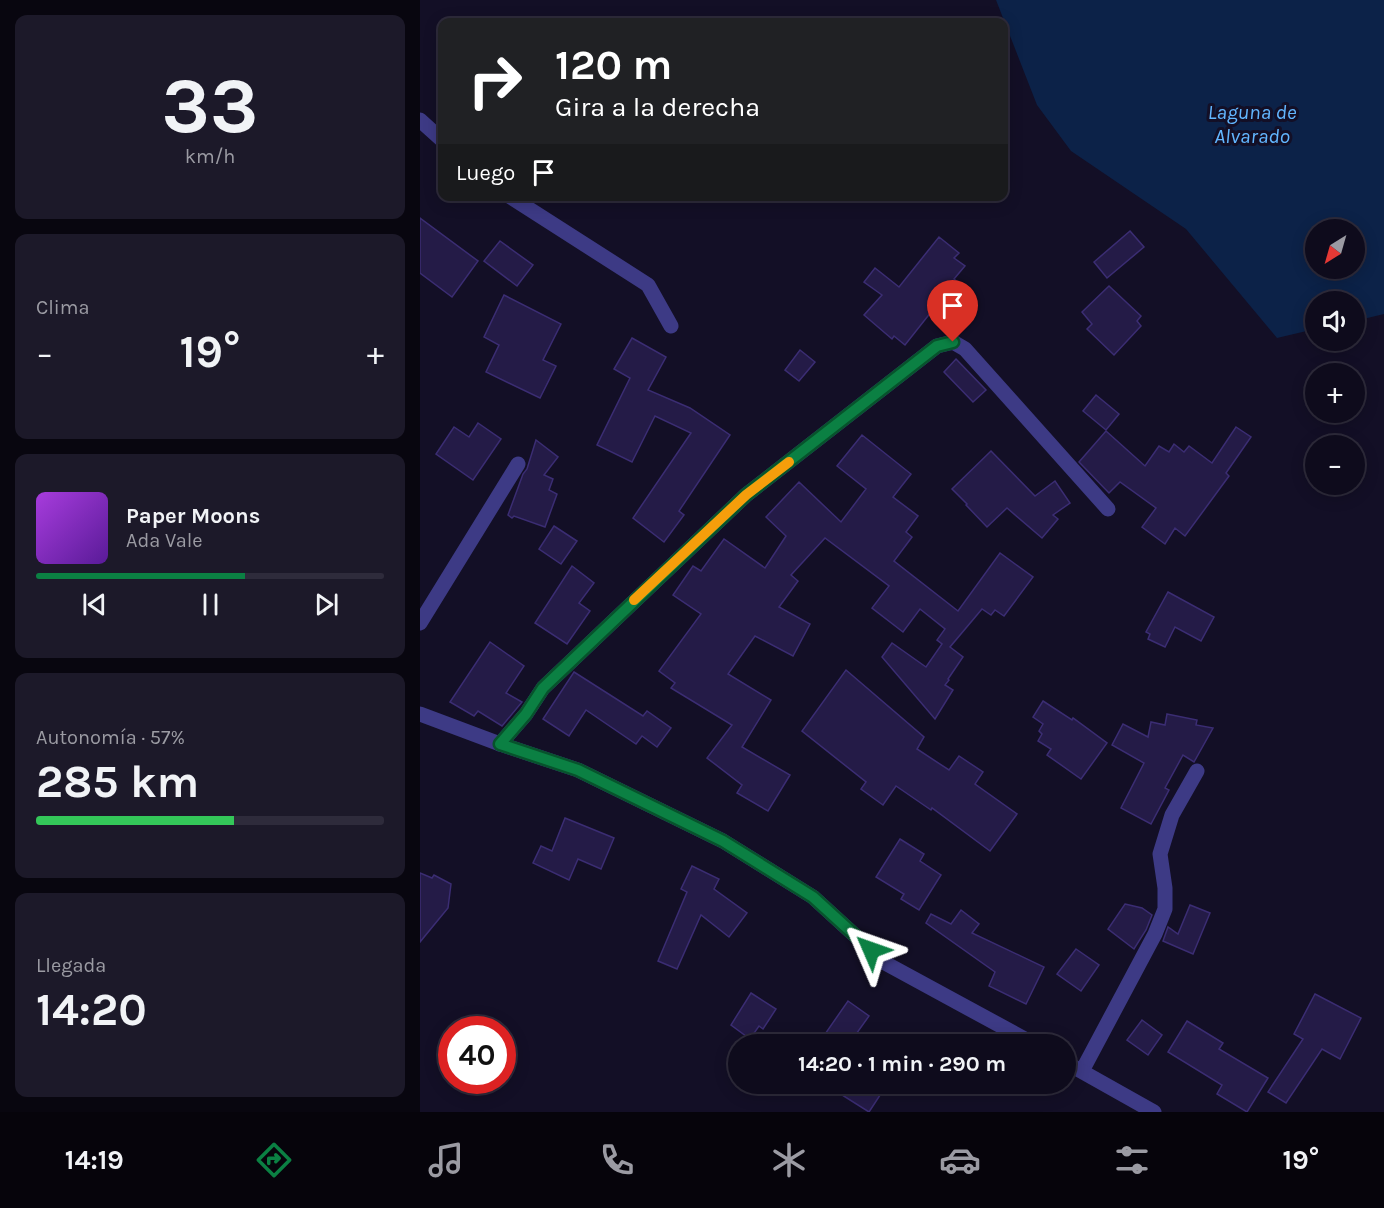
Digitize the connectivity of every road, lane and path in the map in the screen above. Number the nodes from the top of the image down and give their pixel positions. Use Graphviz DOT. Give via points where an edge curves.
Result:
graph roads {
  1 [pos="420,120"];
  2 [pos="438,136"];
  3 [pos="517,201"];
  4 [pos="671,326"];
  5 [pos="518,464"];
  6 [pos="1108,509"];
  7 [pos="420,623"];
  8 [pos="420,714"];
  9 [pos="500,744"];
  10 [pos="1197,771"];
  11 [pos="1016,1034"];
  12 [pos="1076,1068"];
  13 [pos="1082,1071"];
  14 [pos="1154,1112"];
  1 -- 2 [label="street"];
  3 -- 4 [label="street" via="648,285"];
  5 -- 7 [label="street"];
  6 -- 9 [label="street" via="965,349 953,342 937,346 746,495 543,688"];
  8 -- 9 [label="street"];
  9 -- 11 [label="street" via="578,770 723,841 813,897 885,963"];
  10 -- 13 [label="street" via="1172,815 1160,854 1165,909"];
  12 -- 13 [label="street"];
  13 -- 14 [label="street"];
}
